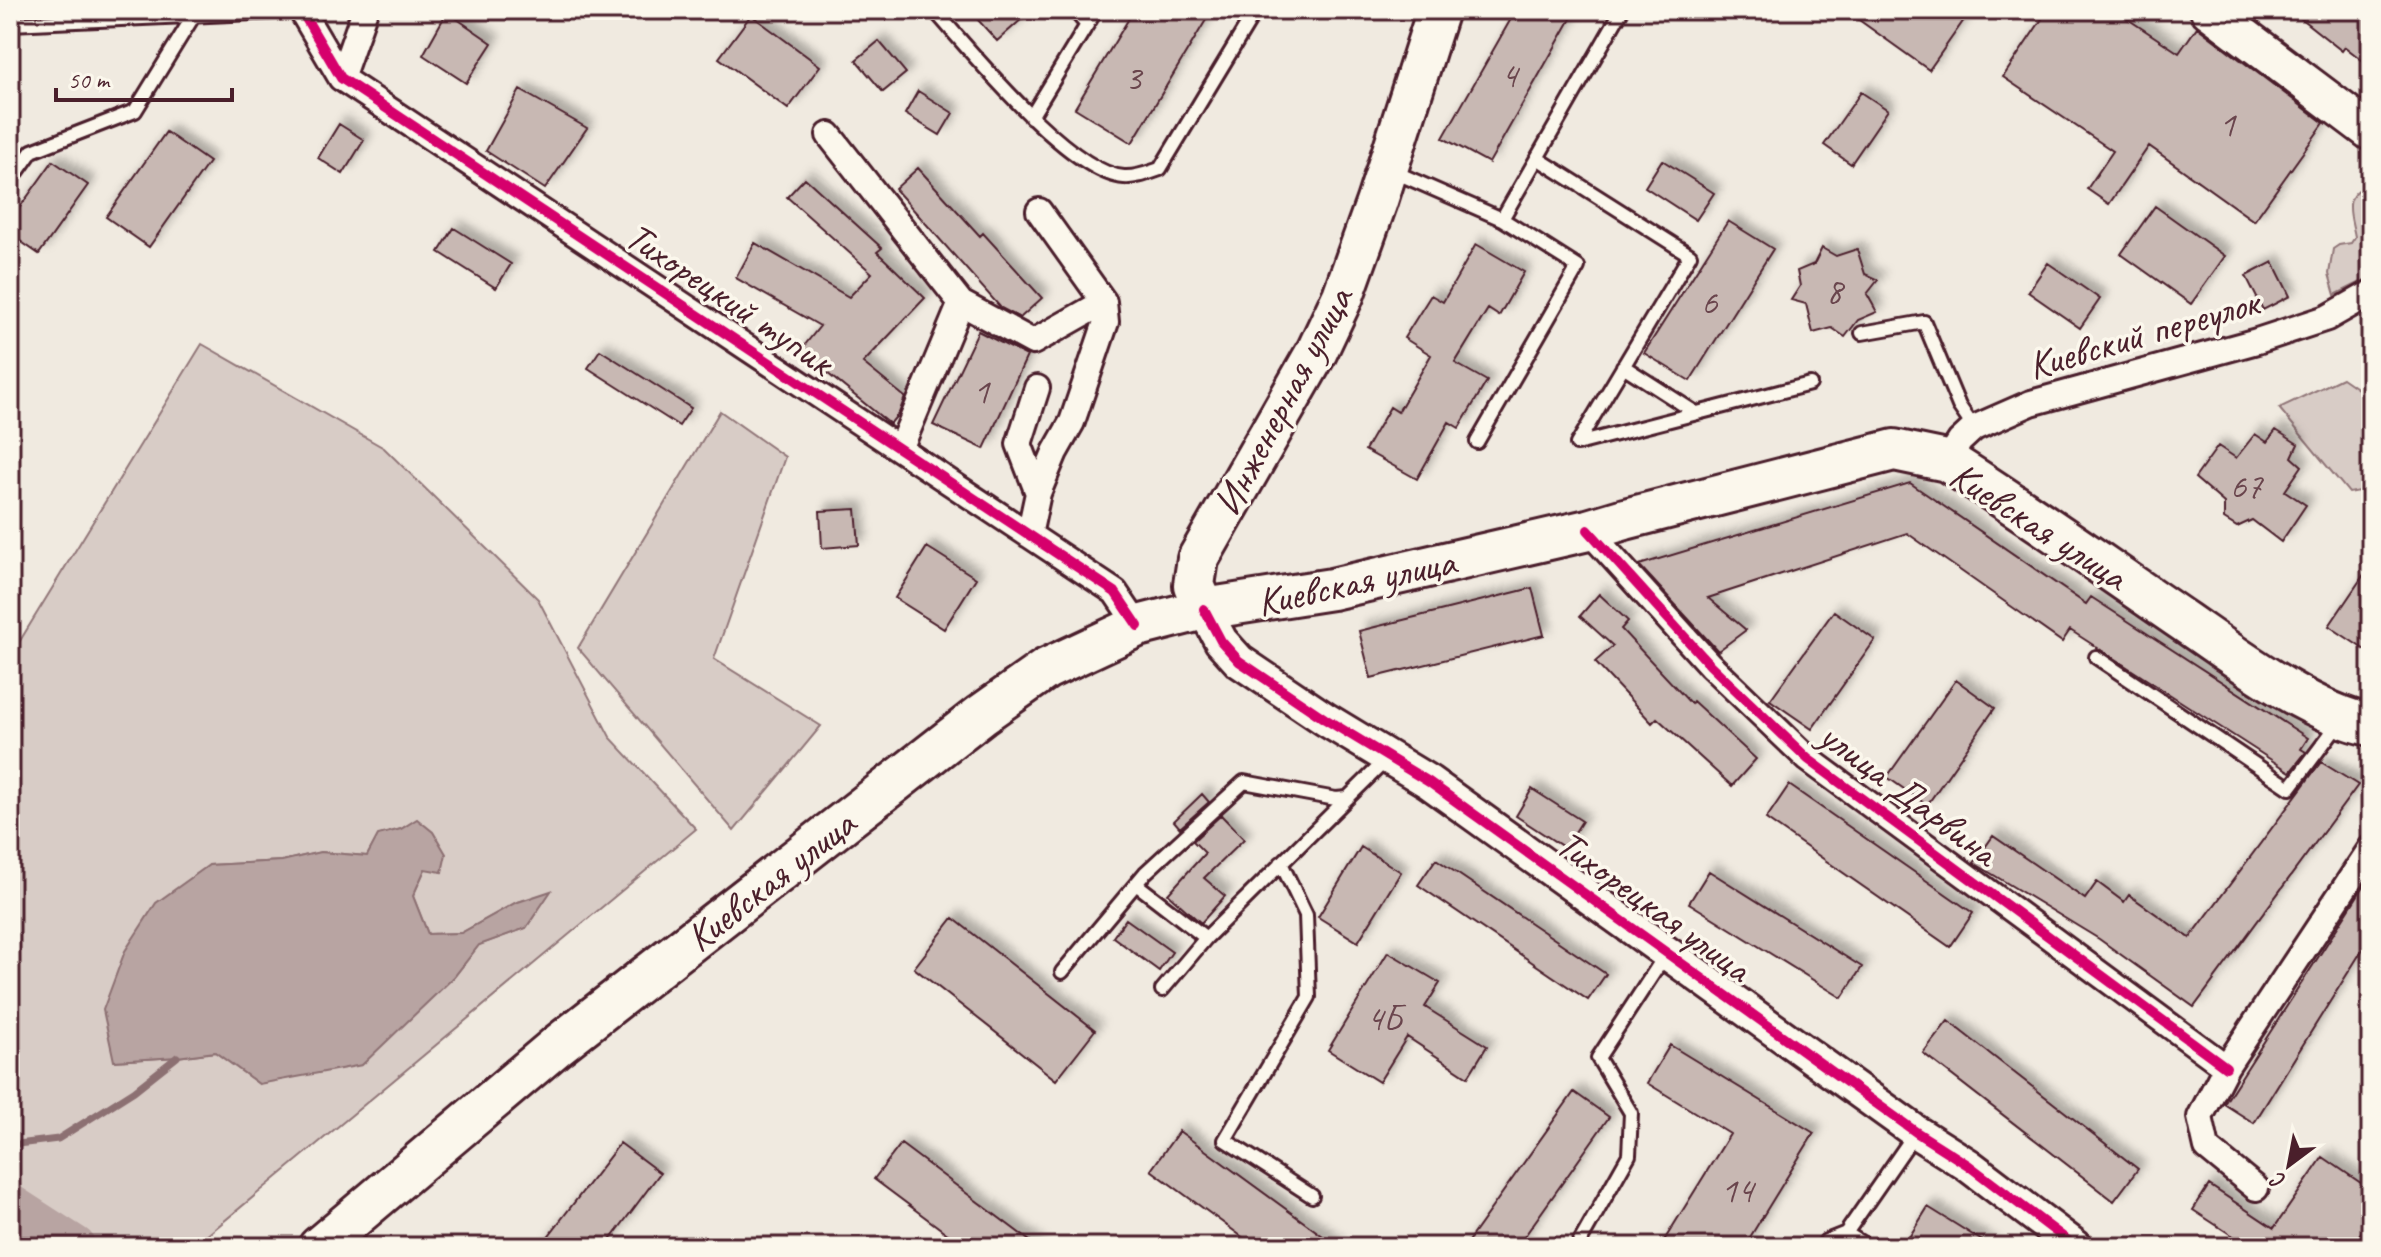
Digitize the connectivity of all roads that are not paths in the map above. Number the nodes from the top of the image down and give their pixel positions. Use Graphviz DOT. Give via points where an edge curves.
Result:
graph roads {
  1 [pos="300,10"];
  2 [pos="365,10"];
  3 [pos="934,10"];
  4 [pos="1074,10"];
  5 [pos="1096,10"];
  6 [pos="1256,10"];
  7 [pos="1438,10"];
  8 [pos="1622,10"];
  9 [pos="2209,10"];
  10 [pos="194,15"];
  11 [pos="10,24"];
  12 [pos="1087,25"];
  13 [pos="341,78"];
  14 [pos="1031,117"];
  15 [pos="2371,132"];
  16 [pos="829,135"];
  17 [pos="1537,158"];
  18 [pos="1387,169"];
  19 [pos="10,182"];
  20 [pos="1039,211"];
  21 [pos="1502,219"];
  22 [pos="2371,293"];
  23 [pos="1104,302"];
  24 [pos="961,303"];
  25 [pos="1862,333"];
  26 [pos="1623,366"];
  27 [pos="1810,384"];
  28 [pos="1037,388"];
  29 [pos="1696,413"];
  30 [pos="1974,428"];
  31 [pos="1477,442"];
  32 [pos="900,449"];
  33 [pos="1947,461"];
  34 [pos="1038,493"];
  35 [pos="1588,530"];
  36 [pos="1029,535"];
  37 [pos="1204,609"];
  38 [pos="1138,626"];
  39 [pos="2096,657"];
  40 [pos="2357,721"];
  41 [pos="1390,757"];
  42 [pos="1347,798"];
  43 [pos="2371,848"];
  44 [pos="1281,863"];
  45 [pos="1136,884"];
  46 [pos="1206,938"];
  47 [pos="1666,954"];
  48 [pos="1062,972"];
  49 [pos="1162,990"];
  50 [pos="2226,1067"];
  51 [pos="1916,1132"];
  52 [pos="2256,1188"];
  53 [pos="1312,1196"];
  54 [pos="1846,1233"];
  55 [pos="319,1247"];
  56 [pos="1577,1247"];
  57 [pos="1822,1247"];
  58 [pos="1868,1247"];
  59 [pos="2076,1247"];
  1 -- 10 [label="lane"];
  1 -- 13 [label="street, Тихорецкий тупик"];
  2 -- 13 [label="street"];
  3 -- 14 [label="lane"];
  4 -- 12 [label="lane"];
  5 -- 12 [label="lane"];
  6 -- 14 [label="lane" via="1160,169 1123,177 1106,172"];
  7 -- 18 [label="main road, Инженерная улица"];
  8 -- 17 [label="lane"];
  9 -- 15 [label="main road"];
  10 -- 11 [label="lane"];
  10 -- 19 [label="lane" via="135,111 32,151"];
  12 -- 14 [label="lane"];
  13 -- 32 [label="street, Тихорецкий тупик"];
  16 -- 24 [label="street"];
  17 -- 21 [label="lane"];
  17 -- 26 [label="lane" via="1690,255"];
  18 -- 21 [label="lane"];
  18 -- 37 [label="main road, Инженерная улица" via="1343,296 1317,351 1198,559 1194,585"];
  20 -- 23 [label="street"];
  21 -- 31 [label="lane" via="1578,267"];
  22 -- 30 [label="street, Киевский переулок" via="2327,318 2215,355 2031,403"];
  23 -- 24 [label="street" via="1033,342"];
  23 -- 34 [label="street" via="1106,322 1072,422"];
  24 -- 32 [label="street"];
  25 -- 30 [label="lane" via="1924,322 1959,406"];
  26 -- 29 [label="lane"];
  26 -- 29 [label="lane" via="1577,444"];
  27 -- 29 [label="lane"];
  28 -- 34 [label="street" via="1019,444"];
  30 -- 33 [label="street, Киевский переулок"];
  32 -- 36 [label="street, Тихорецкий тупик"];
  33 -- 35 [label="main road, Киевская улица" via="1894,450"];
  33 -- 40 [label="main road, Киевская улица" via="2249,667"];
  34 -- 36 [label="street"];
  35 -- 37 [label="main road, Киевская улица" via="1332,589"];
  35 -- 50 [label="street, улица Дарвина" via="1710,665 1808,759"];
  36 -- 38 [label="street, Тихорецкий тупик" via="1115,592"];
  37 -- 38 [label="main road, Киевская улица"];
  37 -- 41 [label="street, Тихорецкая улица" via="1239,661"];
  38 -- 55 [label="main road, Киевская улица" via="1046,669 981,715 558,1045"];
  39 -- 40 [label="lane" via="2290,788"];
  41 -- 42 [label="lane"];
  41 -- 47 [label="street, Тихорецкая улица"];
  42 -- 44 [label="lane"];
  42 -- 45 [label="lane" via="1244,782"];
  43 -- 50 [label="street"];
  44 -- 46 [label="lane"];
  44 -- 53 [label="lane" via="1306,915 1309,997 1225,1140"];
  45 -- 46 [label="lane"];
  45 -- 48 [label="lane"];
  46 -- 49 [label="lane"];
  47 -- 51 [label="street, Тихорецкая улица"];
  47 -- 56 [label="lane" via="1598,1058 1631,1113 1629,1155"];
  50 -- 52 [label="street" via="2200,1117 2207,1148"];
  51 -- 54 [label="lane"];
  51 -- 59 [label="street, Тихорецкая улица"];
  54 -- 57 [label="lane"];
  54 -- 58 [label="lane"];
}
